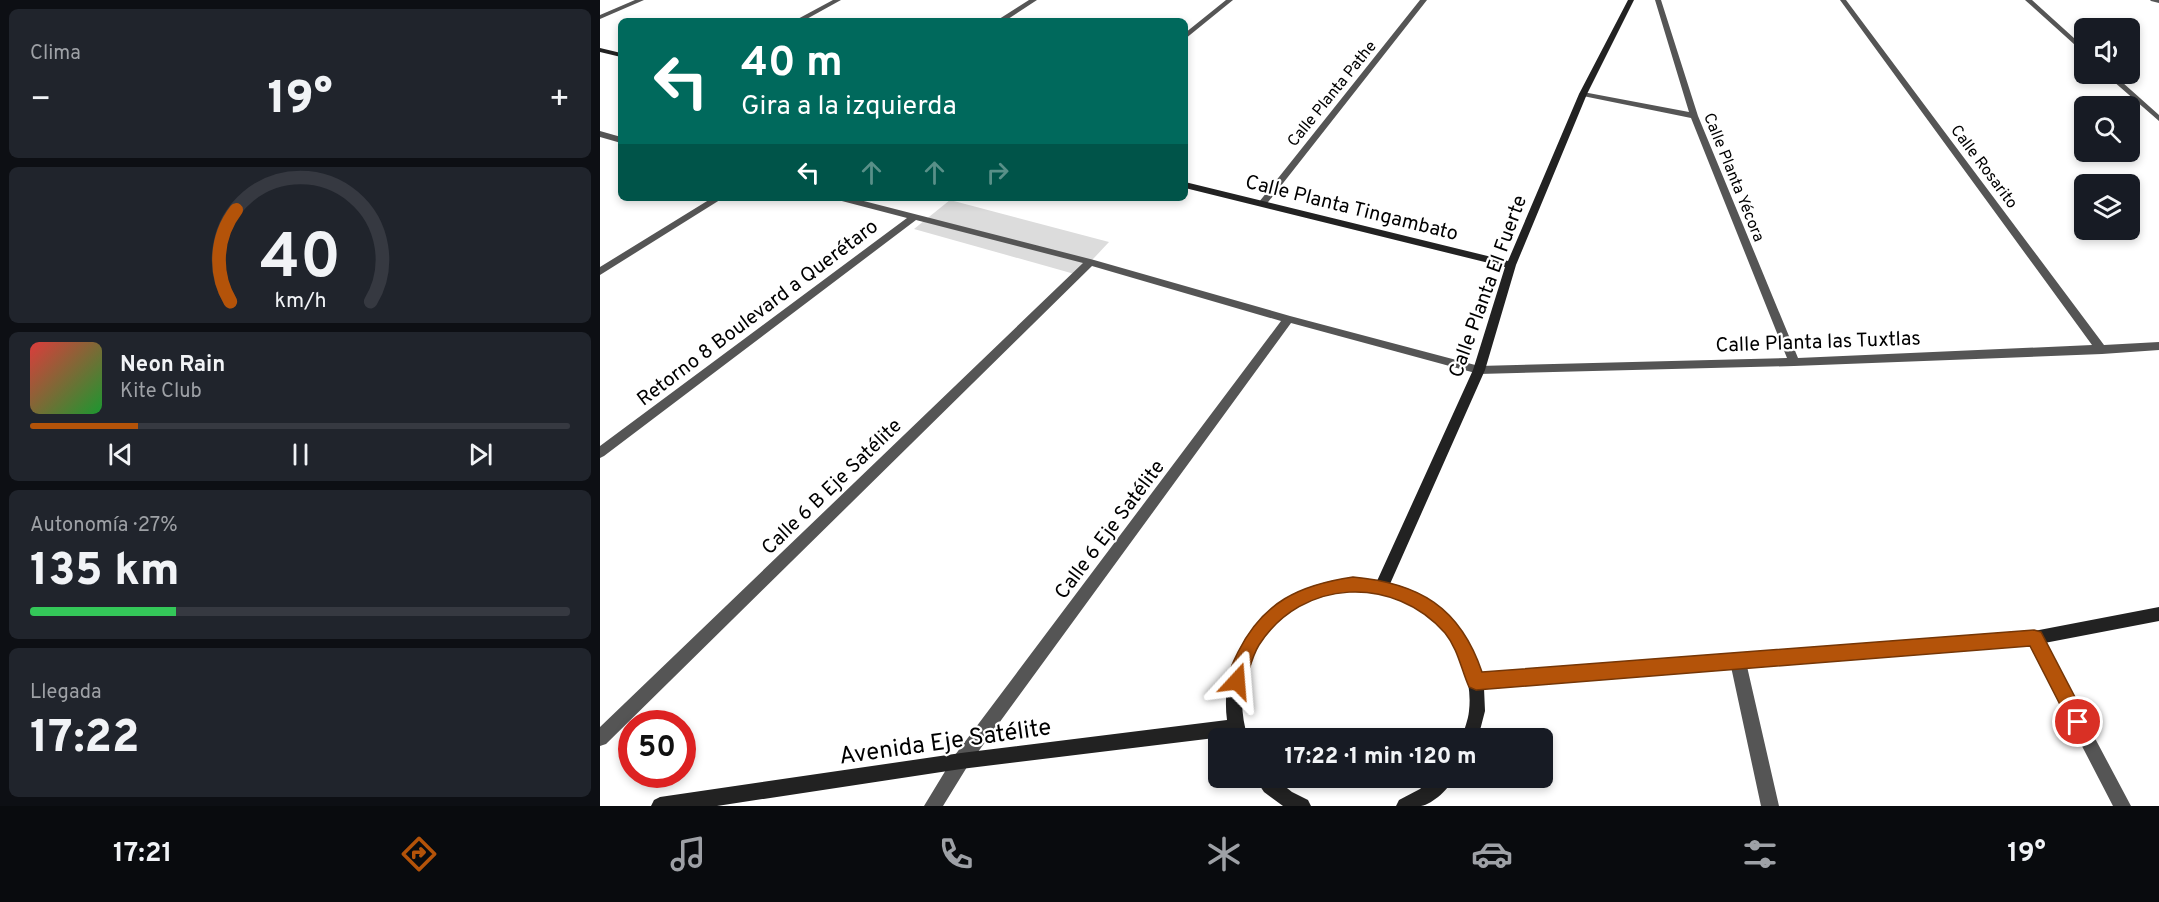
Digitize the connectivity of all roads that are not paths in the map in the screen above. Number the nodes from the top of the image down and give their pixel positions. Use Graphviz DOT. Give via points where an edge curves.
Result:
graph roads {
  1 [pos="641,0"];
  2 [pos="838,0"];
  3 [pos="1034,0"];
  4 [pos="1230,0"];
  5 [pos="1424,0"];
  6 [pos="1630,0"];
  7 [pos="1658,0"];
  8 [pos="1844,0"];
  9 [pos="2028,0"];
  10 [pos="2153,0"];
  11 [pos="2159,0"];
  12 [pos="600,17"];
  13 [pos="804,18"];
  14 [pos="1005,18"];
  15 [pos="1188,35"];
  16 [pos="2074,42"];
  17 [pos="600,50"];
  18 [pos="618,54"];
  19 [pos="2120,84"];
  20 [pos="1583,94"];
  21 [pos="1694,116"];
  22 [pos="2159,119"];
  23 [pos="600,134"];
  24 [pos="618,139"];
  25 [pos="1188,186"];
  26 [pos="713,201"];
  27 [pos="853,201"];
  28 [pos="1262,204"];
  29 [pos="914,217"];
  30 [pos="1090,262"];
  31 [pos="1511,265"];
  32 [pos="600,272"];
  33 [pos="1288,319"];
  34 [pos="2159,346"];
  35 [pos="2102,350"];
  36 [pos="1794,362"];
  37 [pos="1479,370"];
  38 [pos="600,453"];
  39 [pos="1381,587"];
  40 [pos="2159,614"];
  41 [pos="2034,638"];
  42 [pos="1738,662"];
  43 [pos="1476,681"];
  44 [pos="1237,728"];
  45 [pos="1473,728"];
  46 [pos="1208,736"];
  47 [pos="600,738"];
  48 [pos="961,762"];
  49 [pos="1273,788"];
  50 [pos="1434,788"];
  51 [pos="1296,805"];
  52 [pos="660,806"];
  53 [pos="933,806"];
  54 [pos="1405,806"];
  55 [pos="1770,806"];
  56 [pos="2122,806"];
  1 -- 12 [label="street"];
  2 -- 13 [label="street"];
  3 -- 14 [label="street"];
  4 -- 15 [label="street"];
  5 -- 28 [label="street, Calle Planta Pathe"];
  6 -- 20 [label="street, Calle Planta El Fuerte"];
  7 -- 21 [label="street, Calle Planta Yécora"];
  8 -- 35 [label="street, Calle Rosarito"];
  9 -- 16 [label="street"];
  10 -- 11 [label="street"];
  17 -- 18 [label="street"];
  19 -- 22 [label="street"];
  20 -- 21 [label="street"];
  20 -- 31 [label="street, Calle Planta El Fuerte"];
  21 -- 36 [label="street, Calle Planta Yécora"];
  23 -- 24 [label="street"];
  25 -- 28 [label="street, Calle Planta Tingambato"];
  26 -- 32 [label="street"];
  27 -- 29 [label="street, Retorno 8 Boulevard a Querétaro"];
  28 -- 31 [label="street, Calle Planta Tingambato"];
  29 -- 30 [label="street, Calle Planta las Tuxtlas"];
  29 -- 38 [label="street, Retorno 8 Boulevard a Querétaro"];
  30 -- 33 [label="street, Calle Planta las Tuxtlas"];
  30 -- 47 [label="street, Calle 6 B Eje Satélite"];
  31 -- 37 [label="street, Calle Planta El Fuerte"];
  33 -- 37 [label="street, Calle Planta las Tuxtlas"];
  33 -- 48 [label="street, Calle 6 Eje Satélite"];
  34 -- 35 [label="street, Calle Planta las Tuxtlas"];
  35 -- 36 [label="street, Calle Planta las Tuxtlas"];
  36 -- 37 [label="street, Calle Planta las Tuxtlas"];
  37 -- 39 [label="street, Calle Planta El Fuerte"];
  39 -- 43 [label="street" via="1408,594 1452,629 1467,654"];
  39 -- 44 [label="street" via="1353,584 1323,589 1296,600 1272,617 1253,639 1240,667 1233,696"];
  40 -- 41 [label="street"];
  41 -- 42 [label="street"];
  41 -- 56 [label="street"];
  42 -- 43 [label="street"];
  42 -- 55 [label="street"];
  43 -- 45 [label="street" via="1477,712"];
  46 -- 48 [label="street, Avenida Eje Satélite"];
  48 -- 52 [label="street, Avenida Eje Satélite"];
  48 -- 53 [label="street, Calle 6 Eje Satélite"];
  49 -- 51 [label="street"];
  50 -- 54 [label="street"];
}
